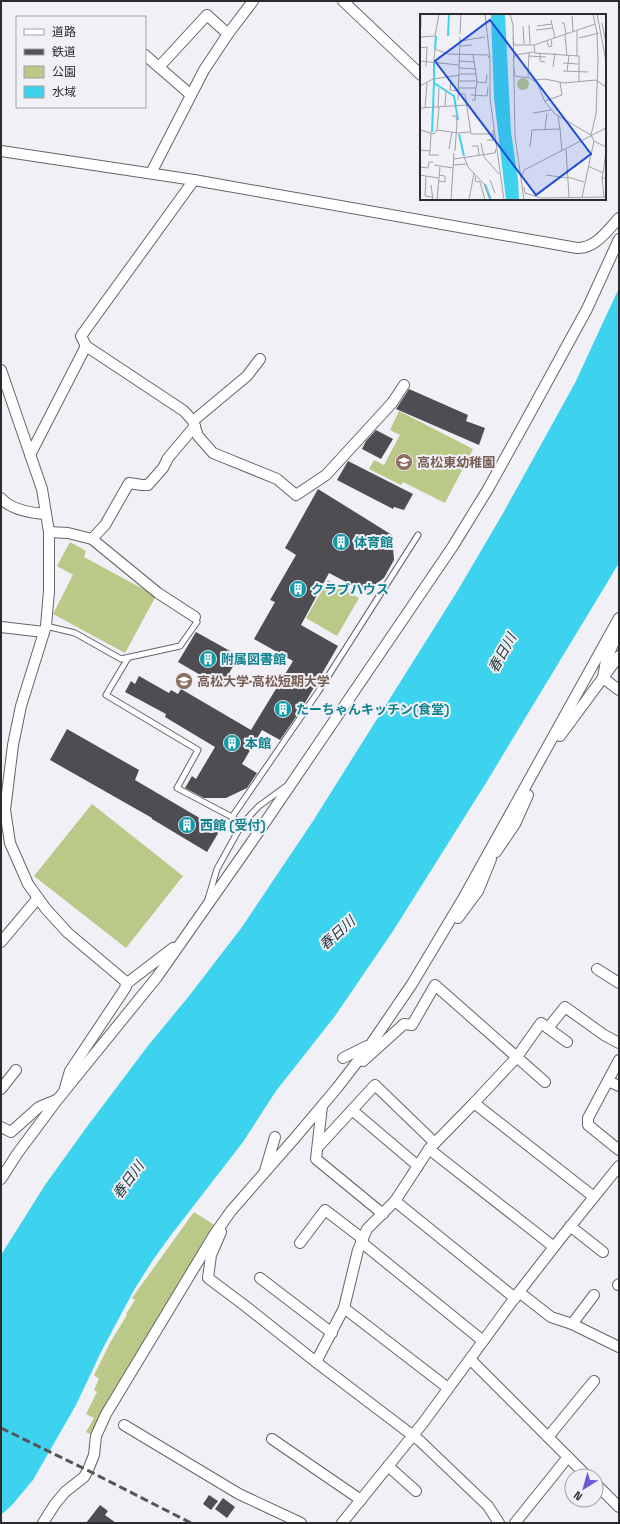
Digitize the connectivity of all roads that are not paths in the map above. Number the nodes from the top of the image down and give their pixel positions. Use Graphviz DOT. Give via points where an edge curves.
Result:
graph roads {
  1 [pos="253,1"];
  2 [pos="343,1"];
  3 [pos="228,34"];
  4 [pos="146,55"];
  5 [pos="159,67"];
  6 [pos="420,74"];
  7 [pos="191,95"];
  8 [pos="1,151"];
  9 [pos="151,173"];
  10 [pos="194,180"];
  11 [pos="619,218"];
  12 [pos="619,239"];
  13 [pos="86,346"];
  14 [pos="260,359"];
  15 [pos="1,370"];
  16 [pos="404,385"];
  17 [pos="194,424"];
  18 [pos="30,455"];
  19 [pos="1,498"];
  20 [pos="46,514"];
  21 [pos="49,532"];
  22 [pos="418,534"];
  23 [pos="92,539"];
  24 [pos="619,618"];
  25 [pos="196,620"];
  26 [pos="1,627"];
  27 [pos="45,629"];
  28 [pos="619,631"];
  29 [pos="619,656"];
  30 [pos="128,658"];
  31 [pos="603,678"];
  32 [pos="619,690"];
  33 [pos="554,747"];
  34 [pos="543,756"];
  35 [pos="533,778"];
  36 [pos="294,781"];
  37 [pos="232,817"];
  38 [pos="242,824"];
  39 [pos="5,842"];
  40 [pos="38,898"];
  41 [pos="206,908"];
  42 [pos="182,941"];
  43 [pos="1,942"];
  44 [pos="597,969"];
  45 [pos="126,984"];
  46 [pos="619,984"];
  47 [pos="548,1028"];
  48 [pos="567,1042"];
  49 [pos="619,1043"];
  50 [pos="371,1044"];
  51 [pos="343,1058"];
  52 [pos="516,1058"];
  53 [pos="619,1060"];
  54 [pos="357,1061"];
  55 [pos="16,1070"];
  56 [pos="608,1081"];
  57 [pos="545,1082"];
  58 [pos="619,1086"];
  59 [pos="1,1089"];
  60 [pos="61,1096"];
  61 [pos="474,1103"];
  62 [pos="322,1106"];
  63 [pos="352,1110"];
  64 [pos="1,1127"];
  65 [pos="275,1137"];
  66 [pos="432,1146"];
  67 [pos="318,1148"];
  68 [pos="619,1150"];
  69 [pos="418,1166"];
  70 [pos="264,1174"];
  71 [pos="617,1174"];
  72 [pos="1,1179"];
  73 [pos="594,1197"];
  74 [pos="395,1202"];
  75 [pos="383,1214"];
  76 [pos="225,1219"];
  77 [pos="570,1226"];
  78 [pos="362,1241"];
  79 [pos="300,1244"];
  80 [pos="554,1247"];
  81 [pos="603,1252"];
  82 [pos="260,1278"];
  83 [pos="517,1295"];
  84 [pos="594,1295"];
  85 [pos="344,1308"];
  86 [pos="572,1324"];
  87 [pos="332,1333"];
  88 [pos="483,1341"];
  89 [pos="619,1347"];
  90 [pos="470,1359"];
  91 [pos="316,1362"];
  92 [pos="594,1381"];
  93 [pos="448,1388"];
  94 [pos="124,1425"];
  95 [pos="412,1436"];
  96 [pos="548,1437"];
  97 [pos="272,1439"];
  98 [pos="568,1457"];
  99 [pos="388,1466"];
  100 [pos="580,1468"];
  101 [pos="416,1491"];
  102 [pos="604,1492"];
  103 [pos="361,1500"];
  104 [pos="619,1507"];
  105 [pos="347,1521"];
  106 [pos="43,1523"];
  107 [pos="301,1523"];
  108 [pos="499,1523"];
  109 [pos="515,1523"];
  1 -- 3 [label="street"];
  2 -- 6 [label="street"];
  3 -- 5 [label="street" via="207,15"];
  3 -- 7 [label="street"];
  4 -- 5 [label="street"];
  5 -- 7 [label="street"];
  7 -- 9 [label="street"];
  8 -- 9 [label="street"];
  9 -- 10 [label="street"];
  10 -- 11 [label="street" via="577,248 585,248 600,238"];
  10 -- 13 [label="street" via="81,336"];
  12 -- 36 [label="street" via="587,309 488,489 453,546"];
  13 -- 17 [label="street" via="184,411"];
  13 -- 18 [label="street"];
  14 -- 17 [label="street" via="248,376"];
  15 -- 18 [label="street"];
  16 -- 17 [label="street" via="392,403 326,474 296,494 277,480 213,453 198,436"];
  17 -- 23 [label="street" via="148,485 129,482 105,525"];
  18 -- 20 [label="street" via="42,488"];
  19 -- 20 [label="street" via="16,508"];
  20 -- 21 [label="street"];
  21 -- 23 [label="street" via="68,533"];
  21 -- 27 [label="street" via="49,591"];
  22 -- 37 [label="lane" via="318,692"];
  23 -- 25 [label="street" via="158,594"];
  24 -- 34 [label="street"];
  25 -- 30 [label="lane" via="180,646"];
  26 -- 27 [label="street"];
  27 -- 30 [label="lane" via="75,633 121,659"];
  27 -- 39 [label="street" via="20,706 13,745"];
  28 -- 31 [label="street" via="606,660"];
  29 -- 31 [label="street"];
  30 -- 37 [label="lane" via="106,695 198,750 176,788"];
  31 -- 32 [label="street"];
  31 -- 33 [label="street"];
  33 -- 34 [label="street"];
  33 -- 35 [label="street"];
  34 -- 35 [label="street"];
  35 -- 50 [label="street" via="412,984"];
  36 -- 38 [label="lane" via="259,806"];
  36 -- 41 [label="street"];
  37 -- 38 [label="lane"];
  38 -- 41 [label="lane" via="217,869"];
  39 -- 40 [label="street"];
  40 -- 43 [label="street"];
  40 -- 45 [label="street" via="68,933"];
  41 -- 42 [label="street"];
  42 -- 45 [label="street"];
  42 -- 60 [label="street" via="157,977"];
  44 -- 46 [label="street"];
  45 -- 60 [label="street" via="70,1070"];
  47 -- 48 [label="street"];
  47 -- 49 [label="street" via="565,1007"];
  47 -- 52 [label="street" via="541,1023"];
  50 -- 51 [label="street"];
  50 -- 54 [label="street"];
  52 -- 54 [label="street" via="435,985 412,1025 404,1024 363,1062"];
  52 -- 57 [label="street"];
  52 -- 61 [label="street"];
  53 -- 56 [label="street"];
  54 -- 62 [label="street"];
  55 -- 59 [label="street"];
  56 -- 58 [label="street"];
  56 -- 68 [label="street" via="588,1118 588,1125"];
  60 -- 64 [label="street" via="39,1108 12,1132"];
  60 -- 72 [label="street"];
  61 -- 66 [label="street"];
  61 -- 73 [label="street"];
  62 -- 67 [label="street"];
  62 -- 70 [label="street"];
  63 -- 66 [label="street" via="375,1085"];
  63 -- 67 [label="street"];
  63 -- 69 [label="street"];
  65 -- 70 [label="street"];
  66 -- 69 [label="street"];
  66 -- 80 [label="street"];
  67 -- 75 [label="street" via="316,1159"];
  69 -- 74 [label="street"];
  70 -- 76 [label="street"];
  71 -- 73 [label="street"];
  73 -- 77 [label="street"];
  74 -- 75 [label="street"];
  74 -- 83 [label="street"];
  75 -- 78 [label="street" via="367,1229"];
  76 -- 91 [label="street" via="211,1255 208,1278"];
  76 -- 106 [label="street" via="106,1414 96,1436 94,1455 84,1477 65,1492"];
  77 -- 80 [label="street"];
  77 -- 81 [label="street"];
  78 -- 79 [label="street" via="325,1210"];
  78 -- 85 [label="street"];
  78 -- 88 [label="street"];
  80 -- 83 [label="street"];
  82 -- 87 [label="street"];
  83 -- 86 [label="street" via="551,1317"];
  83 -- 88 [label="street"];
  84 -- 86 [label="street"];
  85 -- 87 [label="street"];
  85 -- 93 [label="street"];
  86 -- 89 [label="street"];
  87 -- 91 [label="street"];
  88 -- 90 [label="street"];
  90 -- 93 [label="street"];
  90 -- 96 [label="street"];
  91 -- 95 [label="street"];
  92 -- 96 [label="street"];
  93 -- 95 [label="street"];
  94 -- 107 [label="street" via="239,1494"];
  95 -- 99 [label="street"];
  95 -- 108 [label="street" via="488,1506"];
  96 -- 98 [label="street"];
  97 -- 103 [label="street"];
  98 -- 100 [label="street"];
  98 -- 109 [label="street"];
  99 -- 101 [label="street"];
  99 -- 103 [label="street"];
  102 -- 104 [label="street"];
  103 -- 105 [label="street"];
}
